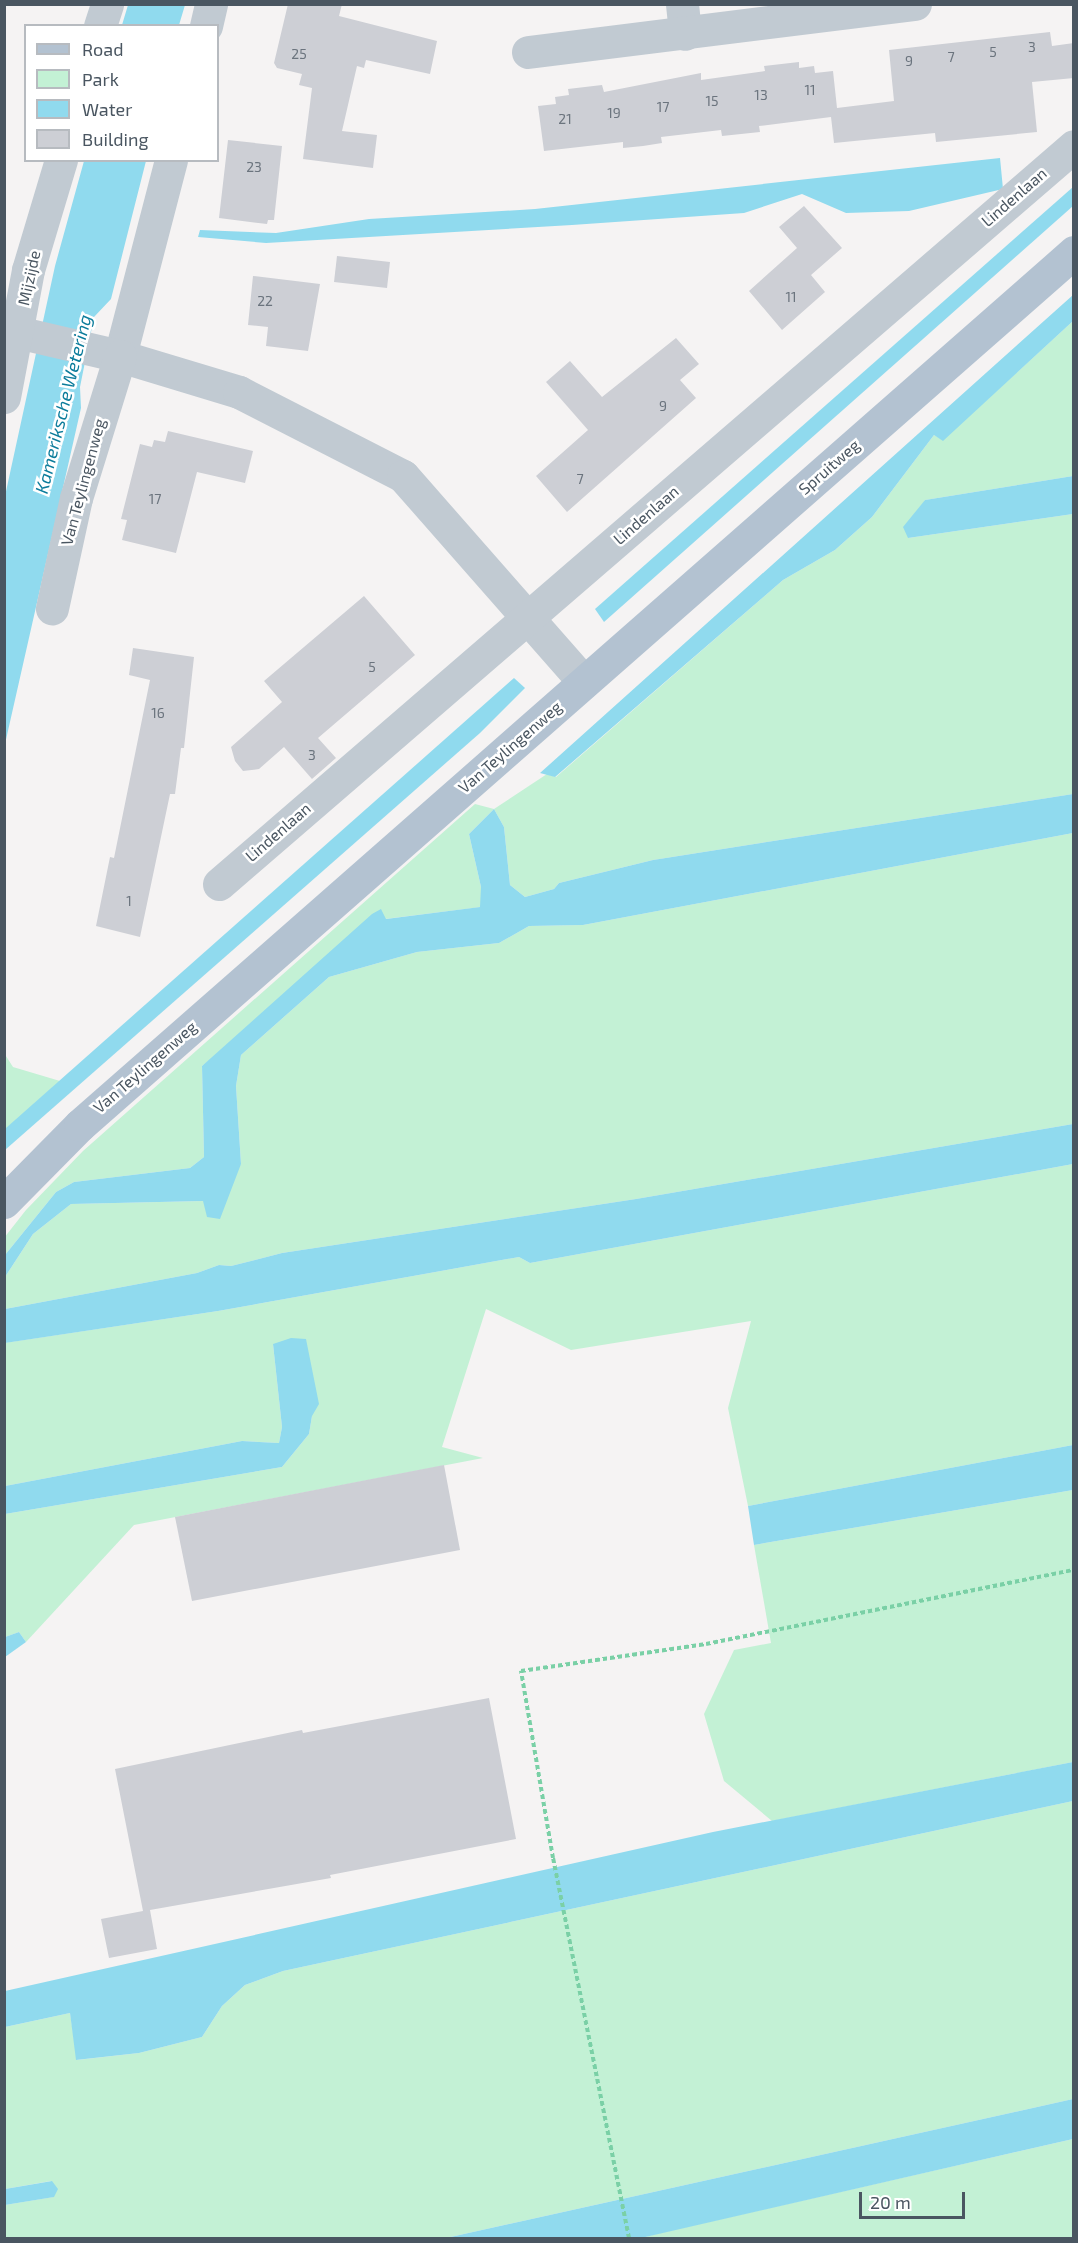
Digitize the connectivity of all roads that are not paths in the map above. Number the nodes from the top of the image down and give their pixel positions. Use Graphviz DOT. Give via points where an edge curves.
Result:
graph roads {
  1 [pos="106,4"];
  2 [pos="211,4"];
  3 [pos="915,4"];
  4 [pos="684,19"];
  5 [pos="101,24"];
  6 [pos="206,24"];
  7 [pos="528,52"];
  8 [pos="1074,146"];
  9 [pos="60,162"];
  10 [pos="170,162"];
  11 [pos="1074,252"];
  12 [pos="21,333"];
  13 [pos="106,353"];
  14 [pos="4,397"];
  15 [pos="52,608"];
  16 [pos="526,619"];
  17 [pos="584,682"];
  18 [pos="219,884"];
  19 [pos="4,1202"];
  1 -- 5 [label="street"];
  2 -- 6 [label="street"];
  3 -- 4 [label="street"];
  4 -- 7 [label="street"];
  8 -- 16 [label="street, Lindenlaan"];
  9 -- 12 [label="street, Mijzijde" via="28,270"];
  10 -- 13 [label="street, Van Teylingenweg"];
  11 -- 17 [label="main road, Spruitweg"];
  12 -- 13 [label="street"];
  12 -- 14 [label="street, Mijzijde"];
  13 -- 15 [label="street, Van Teylingenweg"];
  13 -- 16 [label="street" via="239,392 404,476"];
  16 -- 17 [label="street"];
  16 -- 18 [label="street, Lindenlaan"];
  17 -- 19 [label="main road, Van Teylingenweg" via="80,1125"];
}
